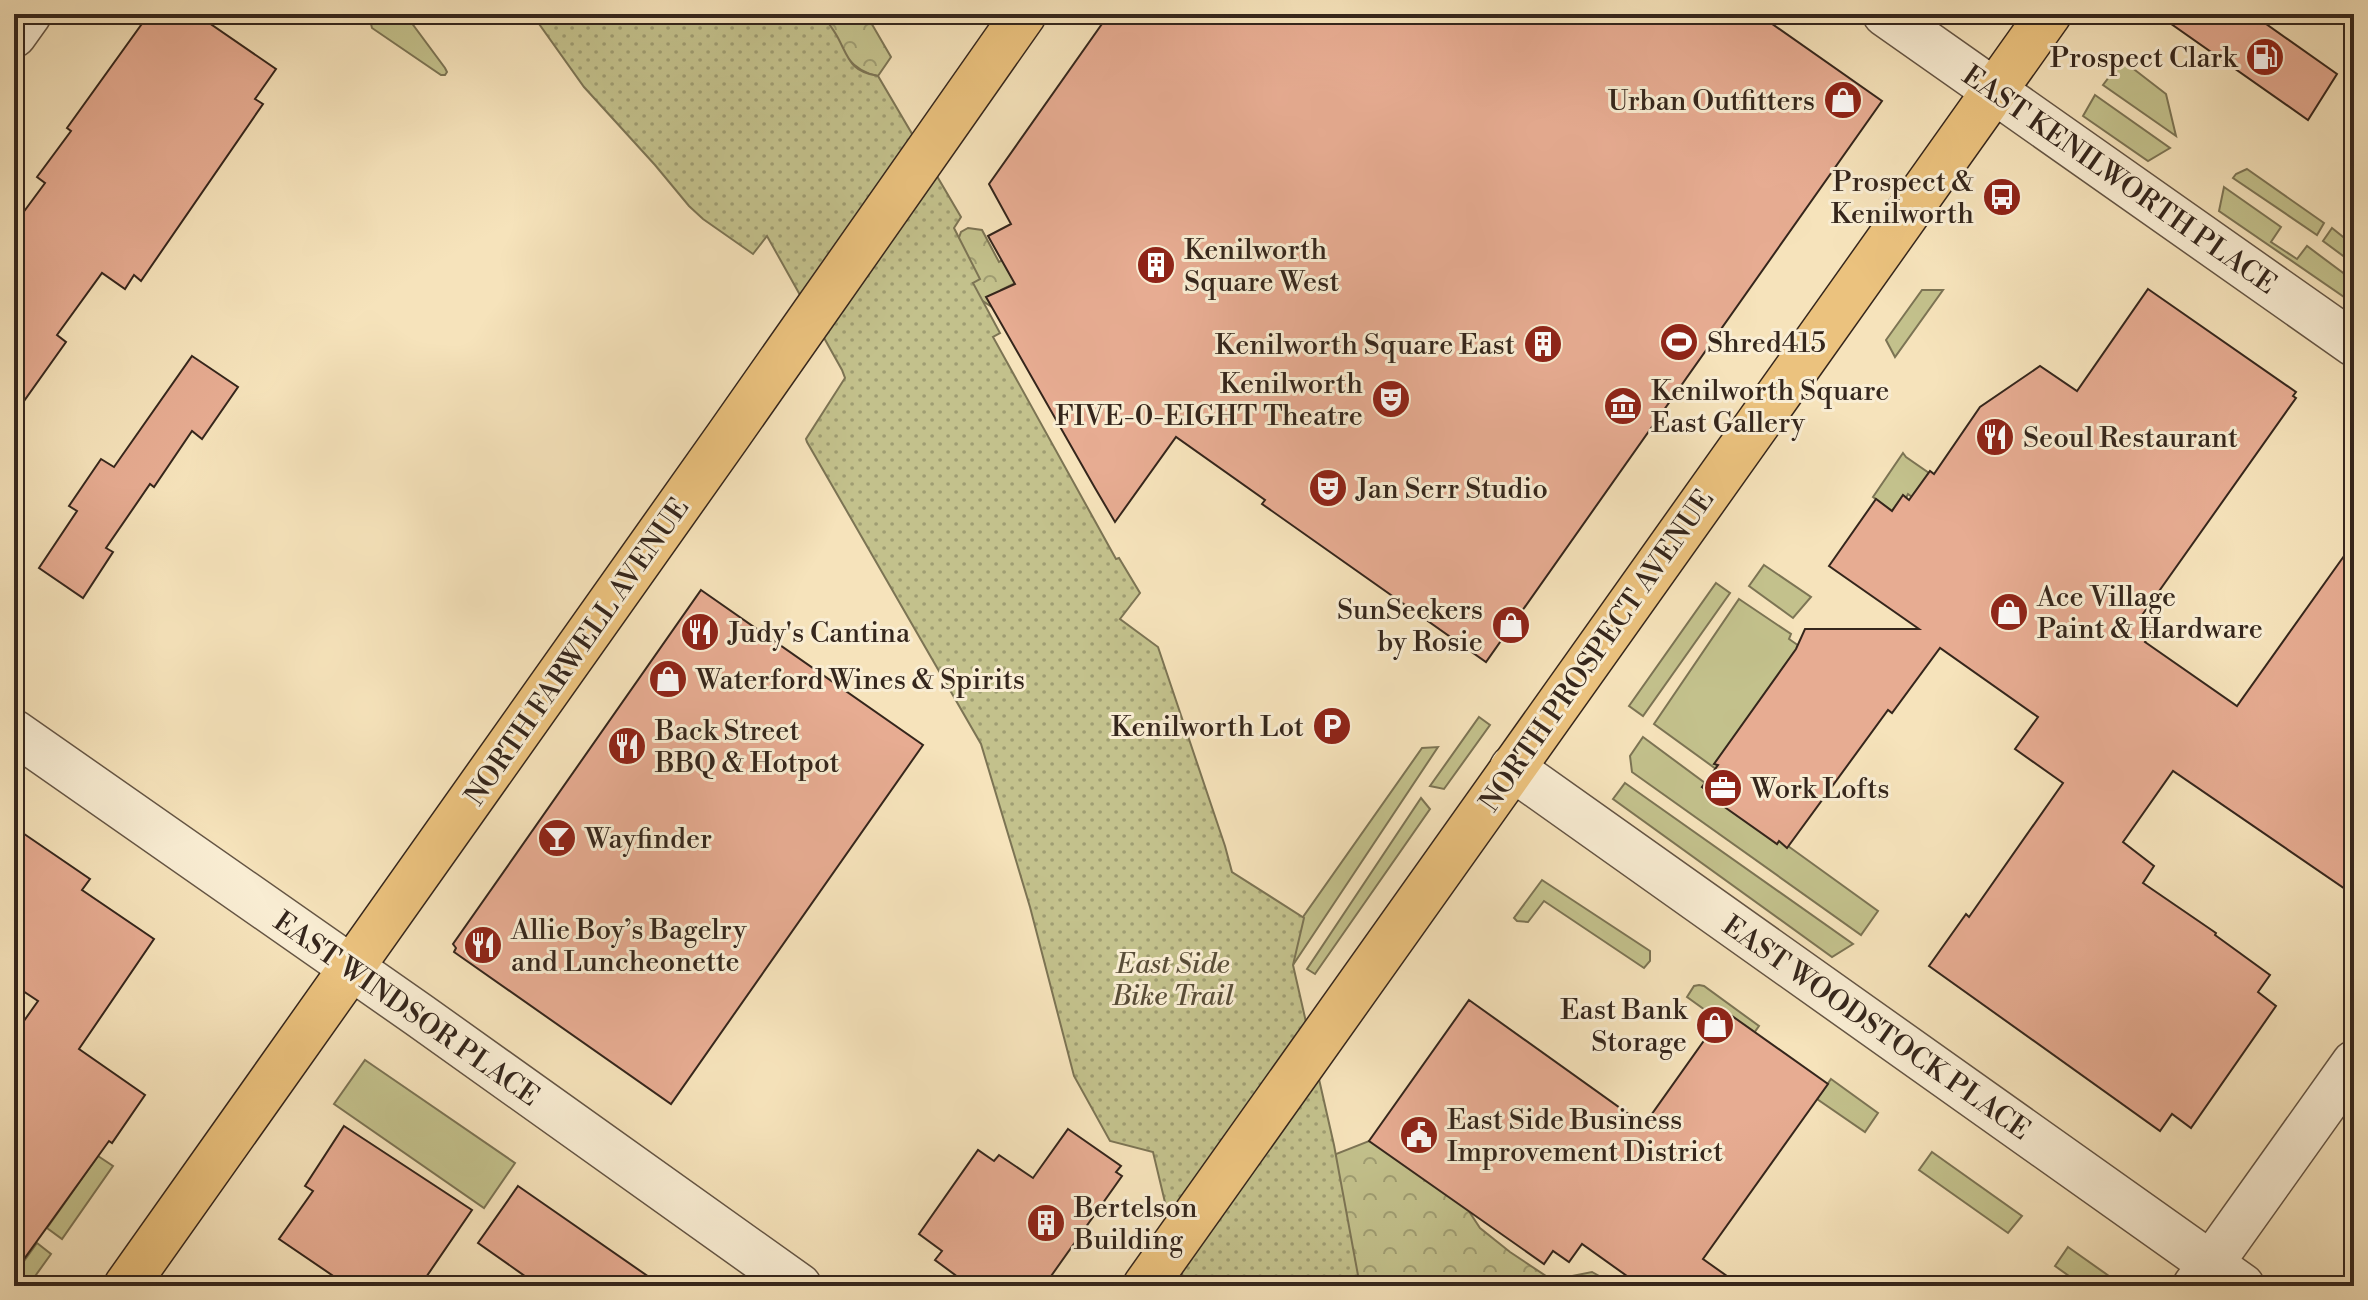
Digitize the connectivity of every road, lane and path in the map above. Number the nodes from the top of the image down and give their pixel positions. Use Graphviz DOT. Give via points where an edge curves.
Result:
graph roads {
  1 [pos="29,14"];
  2 [pos="1024,14"];
  3 [pos="1885,14"];
  4 [pos="2049,14"];
  5 [pos="14,35"];
  6 [pos="1995,91"];
  7 [pos="2354,344"];
  8 [pos="14,732"];
  9 [pos="1512,768"];
  10 [pos="350,967"];
  11 [pos="2354,1063"];
  12 [pos="2216,1279"];
  13 [pos="126,1286"];
  14 [pos="799,1286"];
  15 [pos="1145,1286"];
  1 -- 5 [label="street"];
  2 -- 10 [label="main road, NORTH FARWELL AVENUE"];
  3 -- 6 [label="street, EAST KENILWORTH PLACE"];
  4 -- 6 [label="main road, NORTH PROSPECT AVENUE"];
  6 -- 7 [label="street, EAST KENILWORTH PLACE"];
  6 -- 9 [label="main road, NORTH PROSPECT AVENUE"];
  8 -- 10 [label="street, EAST WINDSOR PLACE"];
  9 -- 12 [label="street, EAST WOODSTOCK PLACE"];
  9 -- 15 [label="main road, NORTH PROSPECT AVENUE"];
  10 -- 13 [label="main road, NORTH FARWELL AVENUE"];
  10 -- 14 [label="street, EAST WINDSOR PLACE"];
  11 -- 12 [label="street"];
}
